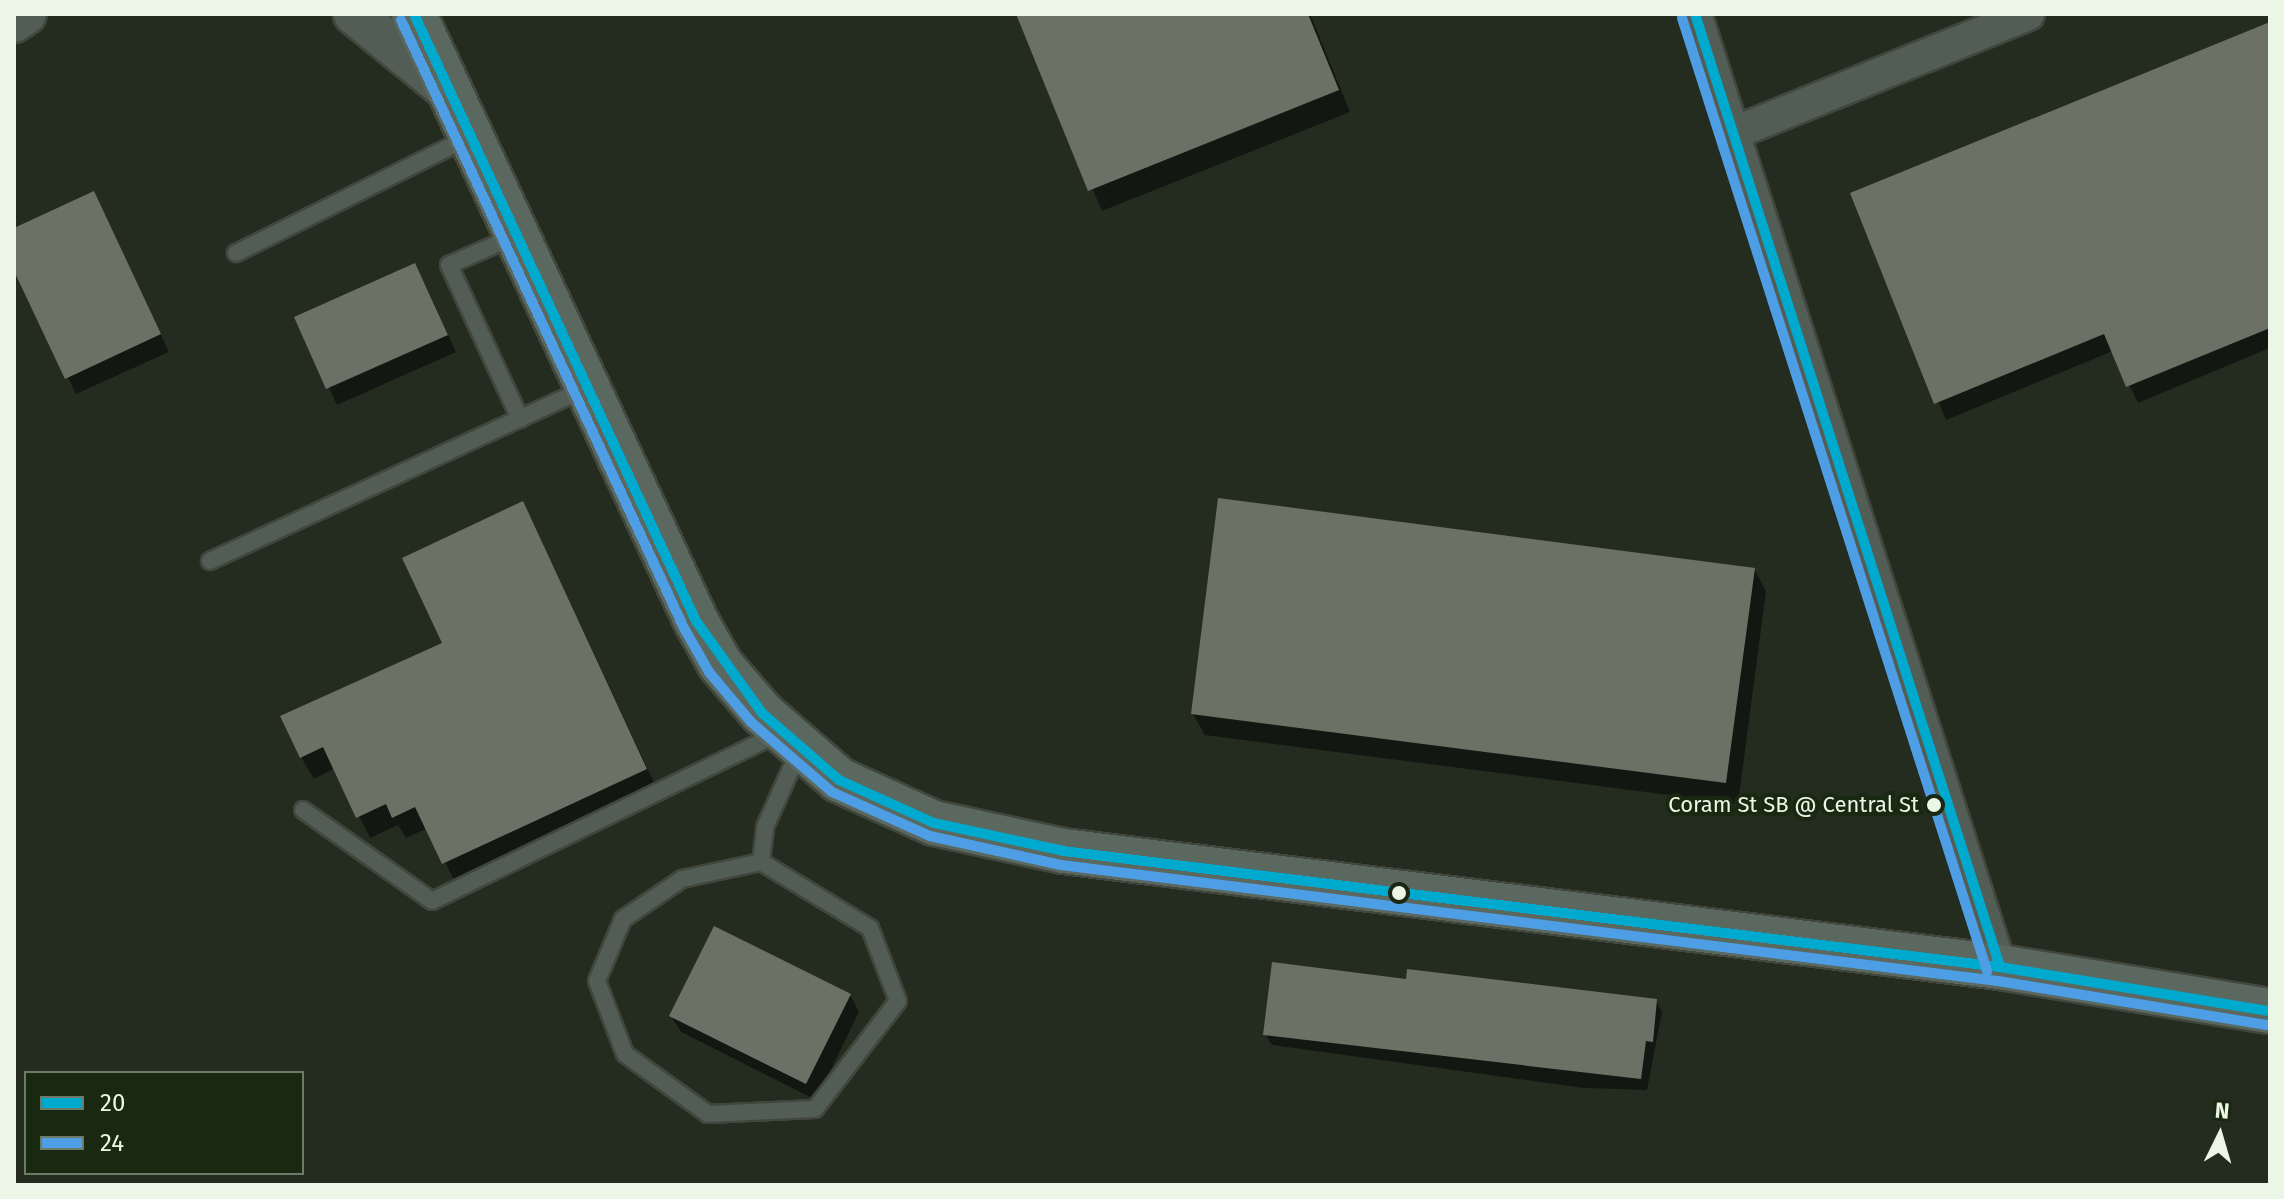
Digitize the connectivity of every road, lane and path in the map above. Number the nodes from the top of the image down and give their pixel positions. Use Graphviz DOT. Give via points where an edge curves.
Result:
graph roads {
  1 [pos="26,14"];
  2 [pos="354,14"];
  3 [pos="414,14"];
  4 [pos="1695,14"];
  5 [pos="2028,14"];
  6 [pos="14,22"];
  7 [pos="450,92"];
  8 [pos="1734,133"];
  9 [pos="471,136"];
  10 [pos="517,235"];
  11 [pos="236,253"];
  12 [pos="588,388"];
  13 [pos="520,419"];
  14 [pos="210,561"];
  15 [pos="790,742"];
  16 [pos="303,810"];
  17 [pos="761,862"];
  18 [pos="2000,967"];
  19 [pos="2270,1011"];
  1 -- 6 [label="street"];
  2 -- 7 [label="street"];
  3 -- 7 [label="main road"];
  4 -- 8 [label="street"];
  5 -- 8 [label="street"];
  7 -- 9 [label="main road"];
  8 -- 18 [label="street"];
  9 -- 10 [label="main road"];
  9 -- 11 [label="lane"];
  10 -- 12 [label="main road"];
  10 -- 13 [label="lane" via="449,265"];
  12 -- 13 [label="lane"];
  12 -- 15 [label="main road" via="720,664"];
  13 -- 14 [label="lane"];
  15 -- 16 [label="lane" via="432,901"];
  15 -- 17 [label="lane" via="765,827"];
  15 -- 18 [label="main road" via="886,805 1063,851"];
  17 -- 17 [label="lane" via="870,928 898,1001 815,1109 708,1114 625,1054 597,981 623,919 682,879"];
  18 -- 19 [label="main road"];
}
